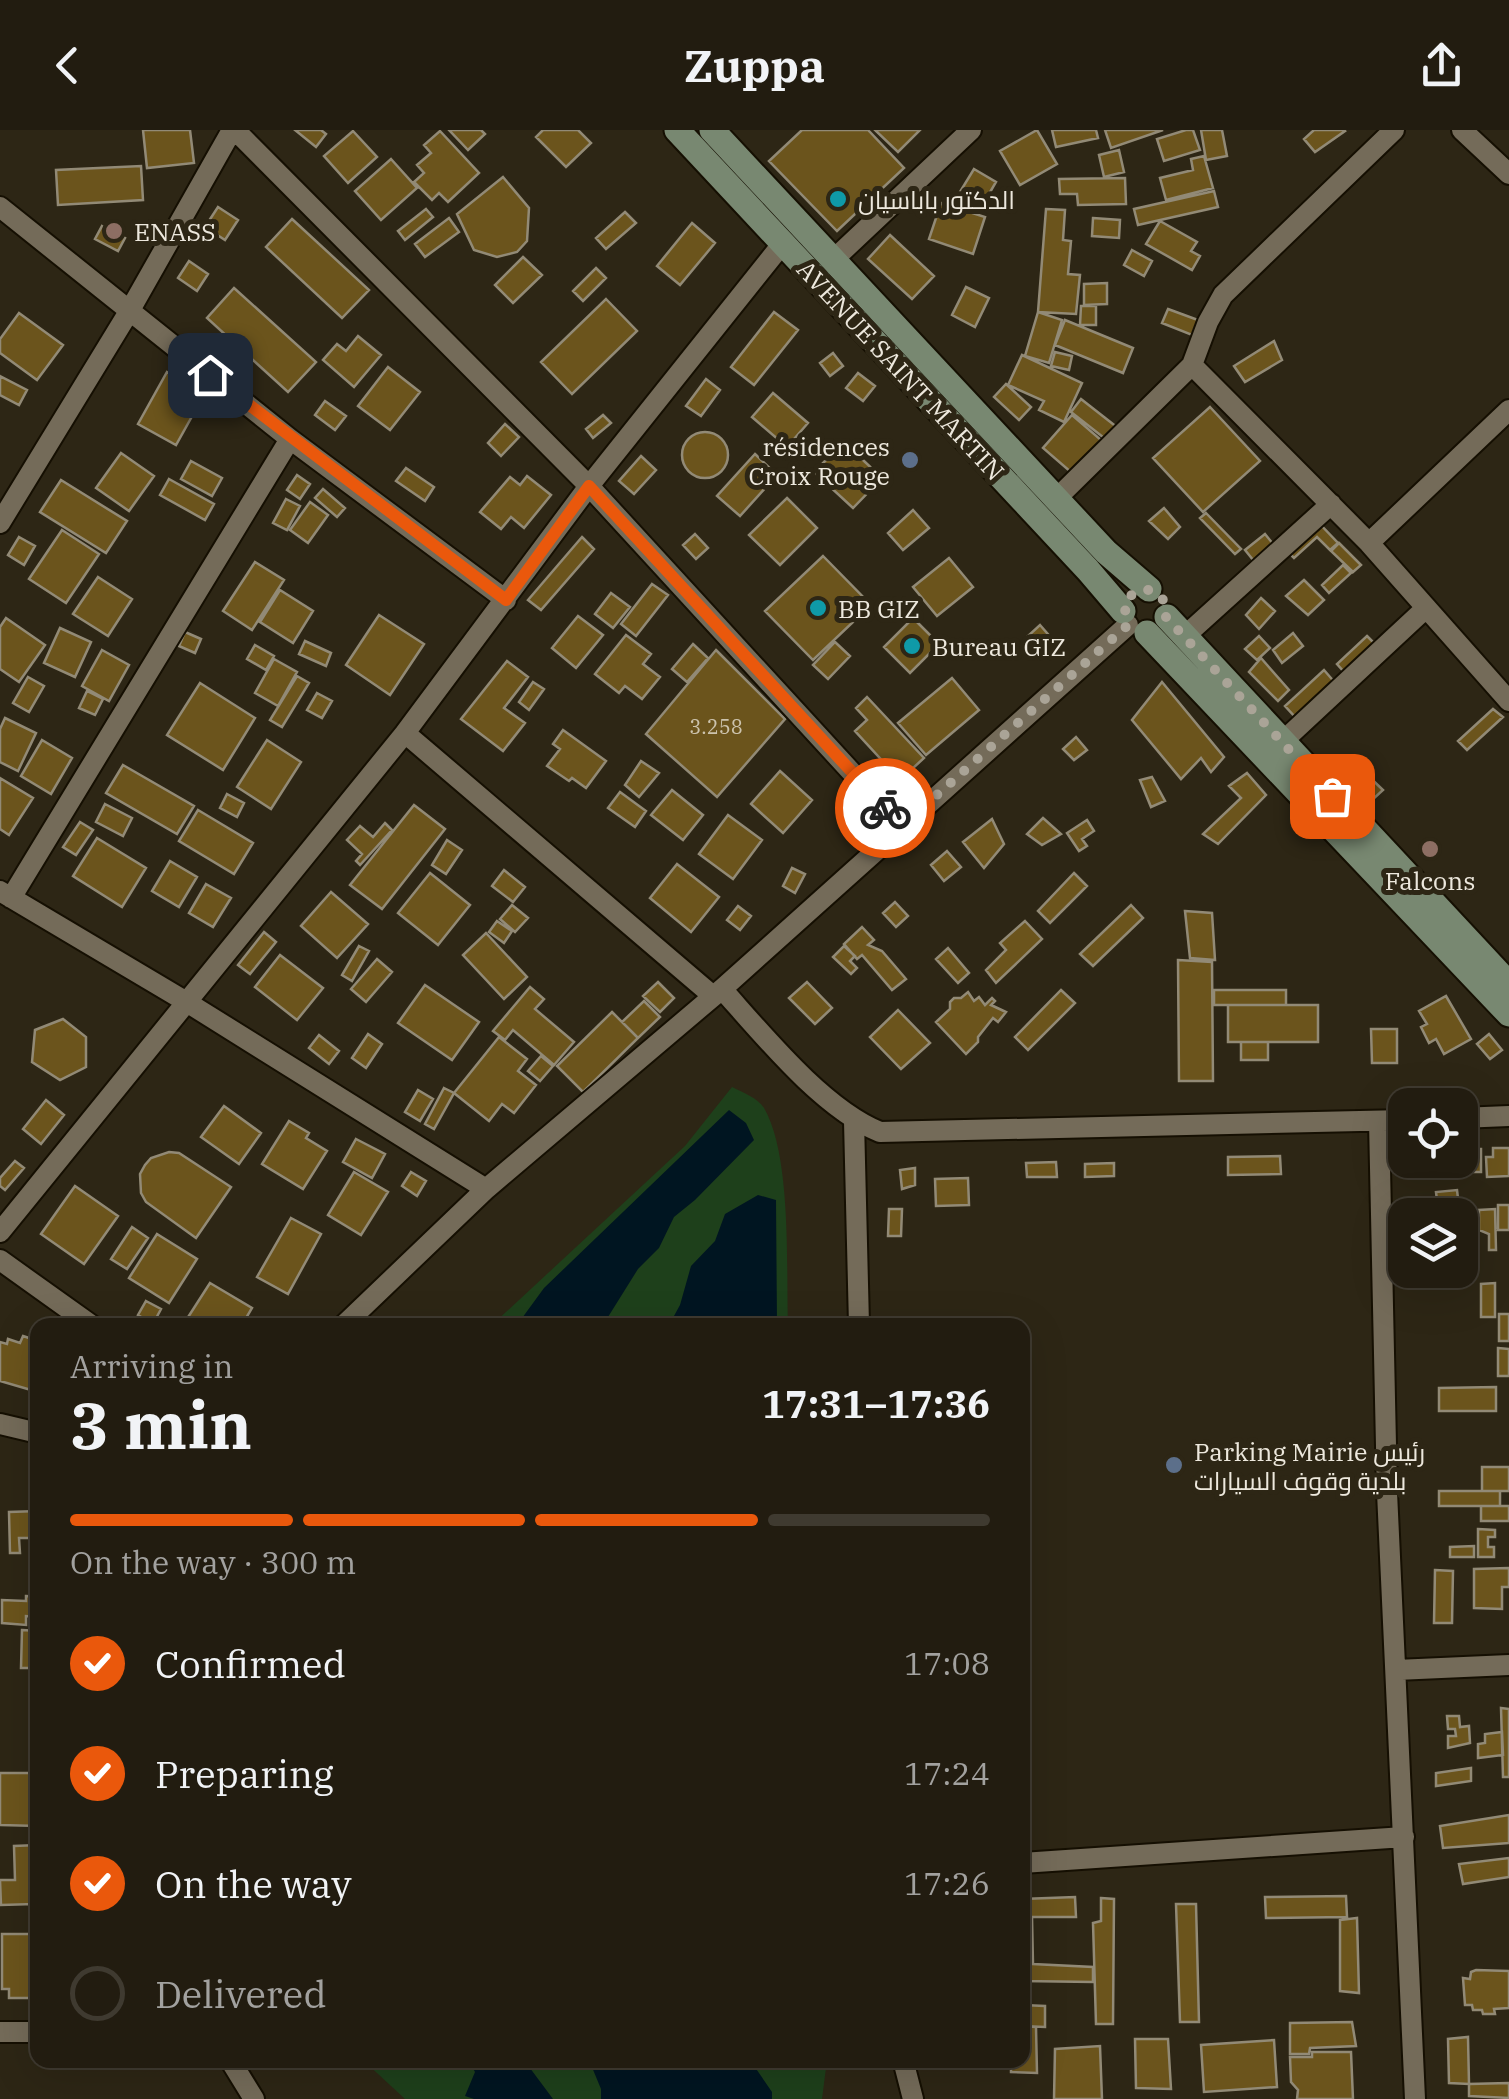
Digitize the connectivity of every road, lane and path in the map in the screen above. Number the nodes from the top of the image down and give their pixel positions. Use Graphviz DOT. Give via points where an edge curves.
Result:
graph roads {
  1 [pos="234,130"];
  2 [pos="677,130"];
  3 [pos="712,130"];
  4 [pos="971,130"];
  5 [pos="1394,130"];
  6 [pos="1462,130"];
  7 [pos="1509,174"];
  8 [pos="0,207"];
  9 [pos="783,244"];
  10 [pos="833,260"];
  11 [pos="130,310"];
  12 [pos="1192,366"];
  13 [pos="1509,410"];
  14 [pos="290,439"];
  15 [pos="589,486"];
  16 [pos="1056,498"];
  17 [pos="1331,504"];
  18 [pos="0,523"];
  19 [pos="1369,543"];
  20 [pos="506,600"];
  21 [pos="1426,608"];
  22 [pos="1150,624"];
  23 [pos="1509,700"];
  24 [pos="405,733"];
  25 [pos="1282,742"];
  26 [pos="902,826"];
  27 [pos="5,894"];
  28 [pos="1509,984"];
  29 [pos="717,992"];
  30 [pos="185,1000"];
  31 [pos="1509,1014"];
  32 [pos="1509,1116"];
  33 [pos="1478,1117"];
  34 [pos="1379,1121"];
  35 [pos="1388,1121"];
  36 [pos="854,1122"];
  37 [pos="486,1189"];
  38 [pos="0,1232"];
  39 [pos="0,1260"];
  40 [pos="81,1318"];
  41 [pos="351,1318"];
  42 [pos="858,1318"];
  43 [pos="0,1424"];
  44 [pos="30,1431"];
  45 [pos="1509,1665"];
  46 [pos="1396,1670"];
  47 [pos="1404,1837"];
  48 [pos="1030,1862"];
  49 [pos="0,2032"];
  50 [pos="30,2032"];
  51 [pos="235,2068"];
  52 [pos="905,2068"];
  53 [pos="254,2099"];
  54 [pos="913,2099"];
  55 [pos="1415,2099"];
  1 -- 11 [label="street"];
  1 -- 15 [label="street"];
  2 -- 9 [label="main road, AVENUE SAINT MARTIN"];
  3 -- 10 [label="main road, AVENUE SAINT MARTIN"];
  4 -- 10 [label="street"];
  5 -- 12 [label="street" via="1223,296"];
  6 -- 7 [label="street"];
  8 -- 11 [label="street"];
  9 -- 15 [label="street"];
  9 -- 22 [label="main road, AVENUE SAINT MARTIN" via="1088,570"];
  10 -- 16 [label="main road, AVENUE SAINT MARTIN"];
  11 -- 14 [label="street"];
  11 -- 18 [label="street"];
  12 -- 16 [label="street"];
  12 -- 17 [label="street"];
  13 -- 19 [label="street"];
  14 -- 20 [label="street"];
  14 -- 27 [label="street"];
  15 -- 20 [label="street"];
  15 -- 26 [label="street"];
  16 -- 22 [label="main road, AVENUE SAINT MARTIN" via="1150,589 1131,592"];
  17 -- 19 [label="street"];
  17 -- 22 [label="street"];
  19 -- 21 [label="street"];
  20 -- 24 [label="street"];
  21 -- 23 [label="street"];
  21 -- 25 [label="street"];
  22 -- 25 [label="main road, AVENUE SAINT MARTIN"];
  22 -- 26 [label="street"];
  22 -- 31 [label="main road, AVENUE SAINT MARTIN"];
  24 -- 29 [label="street"];
  24 -- 30 [label="street"];
  25 -- 28 [label="main road, AVENUE SAINT MARTIN"];
  26 -- 29 [label="street"];
  27 -- 30 [label="street"];
  29 -- 36 [label="street"];
  29 -- 37 [label="street"];
  30 -- 37 [label="street"];
  30 -- 38 [label="street"];
  32 -- 33 [label="street"];
  34 -- 35 [label="street"];
  34 -- 36 [label="street" via="880,1132"];
  34 -- 46 [label="street"];
  36 -- 42 [label="street"];
  37 -- 41 [label="street"];
  39 -- 40 [label="street"];
  43 -- 44 [label="street"];
  45 -- 46 [label="street"];
  46 -- 47 [label="street"];
  47 -- 48 [label="street"];
  47 -- 55 [label="street"];
  49 -- 50 [label="street"];
  51 -- 53 [label="street"];
  52 -- 54 [label="street"];
}
